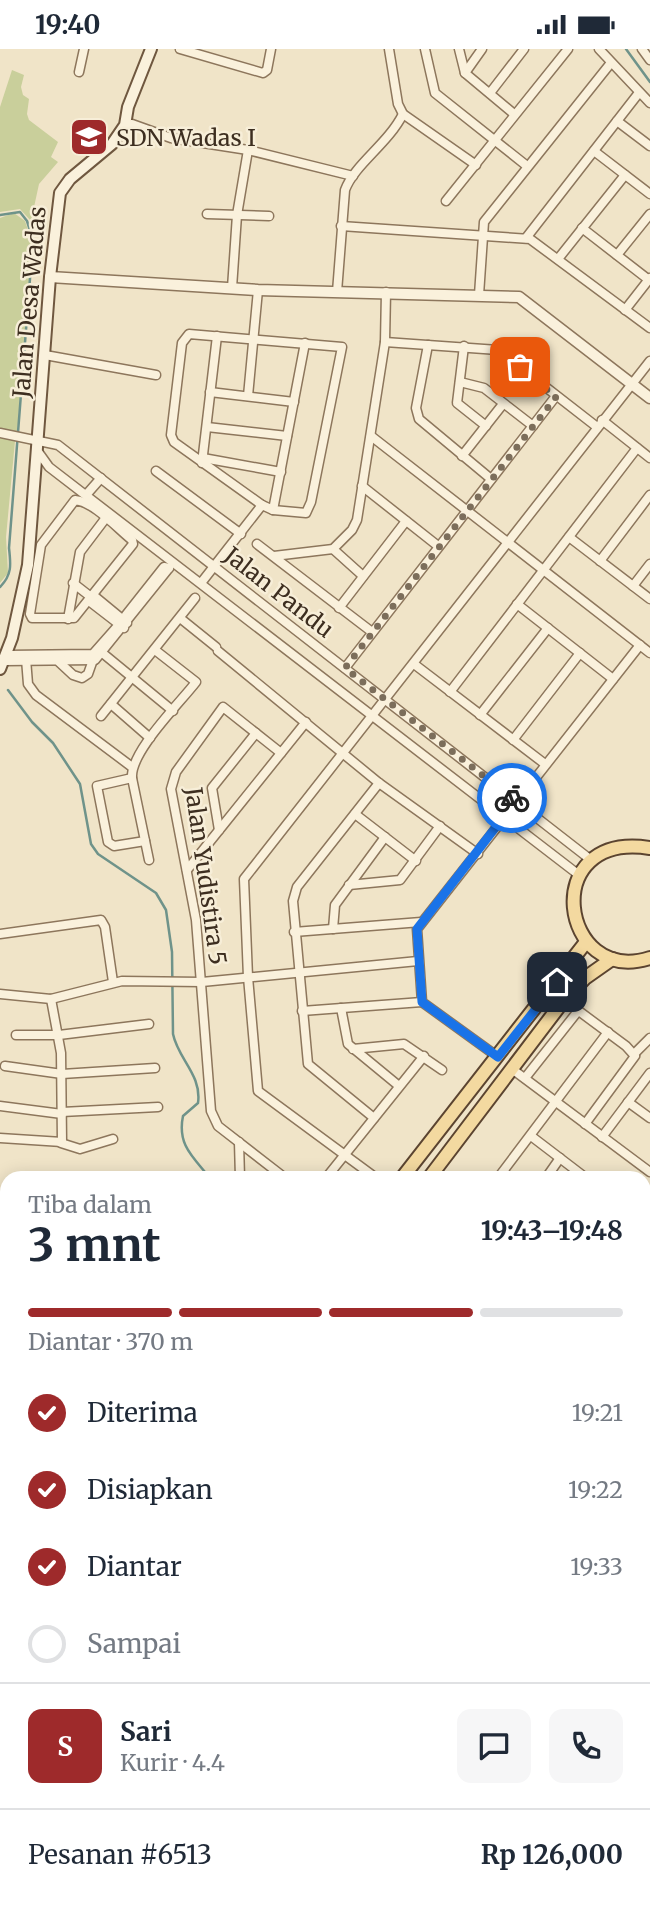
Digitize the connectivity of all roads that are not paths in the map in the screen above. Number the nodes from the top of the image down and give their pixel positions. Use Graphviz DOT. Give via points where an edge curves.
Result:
graph roads {
  1 [pos="84,49"];
  2 [pos="151,49"];
  3 [pos="180,49"];
  4 [pos="271,49"];
  5 [pos="390,49"];
  6 [pos="425,49"];
  7 [pos="459,49"];
  8 [pos="482,49"];
  9 [pos="524,49"];
  10 [pos="557,49"];
  11 [pos="568,49"];
  12 [pos="599,49"];
  13 [pos="642,49"];
  14 [pos="561,58"];
  15 [pos="650,60"];
  16 [pos="610,64"];
  17 [pos="79,72"];
  18 [pos="466,73"];
  19 [pos="490,93"];
  20 [pos="638,94"];
  21 [pos="650,103"];
  22 [pos="403,114"];
  23 [pos="514,114"];
  24 [pos="617,121"];
  25 [pos="125,125"];
  26 [pos="496,139"];
  27 [pos="650,146"];
  28 [pos="248,150"];
  29 [pos="594,151"];
  30 [pos="476,165"];
  31 [pos="527,166"];
  32 [pos="625,175"];
  33 [pos="353,176"];
  34 [pos="650,194"];
  35 [pos="446,201"];
  36 [pos="207,214"];
  37 [pos="650,214"];
  38 [pos="237,215"];
  39 [pos="269,216"];
  40 [pos="341,226"];
  41 [pos="582,228"];
  42 [pos="481,236"];
  43 [pos="526,238"];
  44 [pos="617,255"];
  45 [pos="558,259"];
  46 [pos="50,277"];
  47 [pos="649,279"];
  48 [pos="232,288"];
  49 [pos="258,290"];
  50 [pos="337,292"];
  51 [pos="386,292"];
  52 [pos="479,295"];
  53 [pos="625,310"];
  54 [pos="650,328"];
  55 [pos="217,336"];
  56 [pos="254,339"];
  57 [pos="385,342"];
  58 [pos="305,343"];
  59 [pos="428,345"];
  60 [pos="464,346"];
  61 [pos="45,355"];
  62 [pos="650,361"];
  63 [pos="156,375"];
  64 [pos="460,382"];
  65 [pos="631,384"];
  66 [pos="211,392"];
  67 [pos="248,395"];
  68 [pos="556,397"];
  69 [pos="650,398"];
  70 [pos="294,402"];
  71 [pos="503,404"];
  72 [pos="599,424"];
  73 [pos="485,426"];
  74 [pos="533,426"];
  75 [pos="207,427"];
  76 [pos="0,433"];
  77 [pos="287,436"];
  78 [pos="371,436"];
  79 [pos="38,439"];
  80 [pos="637,448"];
  81 [pos="38,453"];
  82 [pos="463,456"];
  83 [pos="650,458"];
  84 [pos="203,461"];
  85 [pos="156,471"];
  86 [pos="281,472"];
  87 [pos="101,478"];
  88 [pos="491,479"];
  89 [pos="362,486"];
  90 [pos="86,495"];
  91 [pos="650,495"];
  92 [pos="262,505"];
  93 [pos="646,507"];
  94 [pos="273,510"];
  95 [pos="465,511"];
  96 [pos="106,519"];
  97 [pos="406,521"];
  98 [pos="241,534"];
  99 [pos="569,537"];
  100 [pos="507,543"];
  101 [pos="257,544"];
  102 [pos="438,546"];
  103 [pos="333,549"];
  104 [pos="274,556"];
  105 [pos="600,561"];
  106 [pos="650,564"];
  107 [pos="215,567"];
  108 [pos="543,571"];
  109 [pos="161,574"];
  110 [pos="363,576"];
  111 [pos="73,583"];
  112 [pos="201,583"];
  113 [pos="634,586"];
  114 [pos="91,598"];
  115 [pos="195,598"];
  116 [pos="650,599"];
  117 [pos="517,604"];
  118 [pos="339,608"];
  119 [pos="180,618"];
  120 [pos="68,619"];
  121 [pos="123,624"];
  122 [pos="548,628"];
  123 [pos="372,632"];
  124 [pos="640,645"];
  125 [pos="155,650"];
  126 [pos="580,653"];
  127 [pos="650,653"];
  128 [pos="97,655"];
  129 [pos="26,659"];
  130 [pos="62,659"];
  131 [pos="4,662"];
  132 [pos="414,664"];
  133 [pos="345,668"];
  134 [pos="132,678"];
  135 [pos="613,679"];
  136 [pos="450,692"];
  137 [pos="385,699"];
  138 [pos="111,704"];
  139 [pos="173,711"];
  140 [pos="480,715"];
  141 [pos="101,716"];
  142 [pos="370,716"];
  143 [pos="306,722"];
  144 [pos="256,733"];
  145 [pos="150,739"];
  146 [pos="513,740"];
  147 [pos="281,753"];
  148 [pos="342,753"];
  149 [pos="545,764"];
  150 [pos="132,767"];
  151 [pos="132,778"];
  152 [pos="379,783"];
  153 [pos="516,801"];
  154 [pos="355,814"];
  155 [pos="503,819"];
  156 [pos="440,826"];
  157 [pos="219,831"];
  158 [pos="385,837"];
  159 [pos="145,841"];
  160 [pos="650,849"];
  161 [pos="478,854"];
  162 [pos="149,860"];
  163 [pos="591,860"];
  164 [pos="416,861"];
  165 [pos="187,870"];
  166 [pos="579,875"];
  167 [pos="349,885"];
  168 [pos="421,922"];
  169 [pos="333,929"];
  170 [pos="294,932"];
  171 [pos="0,934"];
  172 [pos="586,942"];
  173 [pos="650,958"];
  174 [pos="612,959"];
  175 [pos="418,961"];
  176 [pos="298,972"];
  177 [pos="248,977"];
  178 [pos="113,982"];
  179 [pos="202,982"];
  180 [pos="0,994"];
  181 [pos="51,999"];
  182 [pos="564,1000"];
  183 [pos="422,1002"];
  184 [pos="341,1008"];
  185 [pos="302,1010"];
  186 [pos="578,1011"];
  187 [pos="149,1024"];
  188 [pos="608,1032"];
  189 [pos="16,1035"];
  190 [pos="59,1035"];
  191 [pos="650,1038"];
  192 [pos="353,1049"];
  193 [pos="634,1054"];
  194 [pos="424,1056"];
  195 [pos="498,1057"];
  196 [pos="5,1066"];
  197 [pos="156,1068"];
  198 [pos="512,1069"];
  199 [pos="442,1070"];
  200 [pos="650,1073"];
  201 [pos="62,1074"];
  202 [pos="525,1078"];
  203 [pos="400,1086"];
  204 [pos="628,1102"];
  205 [pos="556,1103"];
  206 [pos="0,1106"];
  207 [pos="158,1107"];
  208 [pos="62,1113"];
  209 [pos="374,1118"];
  210 [pos="650,1118"];
  211 [pos="584,1124"];
  212 [pos="531,1136"];
  213 [pos="602,1136"];
  214 [pos="0,1138"];
  215 [pos="113,1139"];
  216 [pos="239,1142"];
  217 [pos="61,1143"];
  218 [pos="344,1155"];
  219 [pos="560,1158"];
  220 [pos="240,1171"];
  221 [pos="275,1171"];
  222 [pos="331,1171"];
  223 [pos="366,1171"];
  224 [pos="408,1171"];
  225 [pos="434,1171"];
  226 [pos="504,1171"];
  227 [pos="551,1171"];
  228 [pos="577,1171"];
  229 [pos="647,1171"];
  230 [pos="0,1569"];
  231 [pos="0,1577"];
  1 -- 17 [label="street"];
  2 -- 25 [label="main road, Jalan Desa Wadas"];
  3 -- 4 [label="street" via="263,73"];
  5 -- 22 [label="street"];
  6 -- 26 [label="street" via="435,93"];
  7 -- 18 [label="street"];
  8 -- 18 [label="street"];
  9 -- 19 [label="street"];
  10 -- 14 [label="street"];
  11 -- 14 [label="street"];
  12 -- 16 [label="street"];
  13 -- 15 [label="street"];
  14 -- 23 [label="street"];
  16 -- 20 [label="street"];
  16 -- 31 [label="street"];
  18 -- 19 [label="street"];
  19 -- 23 [label="street"];
  20 -- 21 [label="street"];
  20 -- 24 [label="street"];
  22 -- 30 [label="street"];
  22 -- 33 [label="street" via="390,137"];
  23 -- 26 [label="street"];
  24 -- 27 [label="street"];
  24 -- 29 [label="street"];
  25 -- 28 [label="street" via="171,138"];
  25 -- 46 [label="main road, Jalan Desa Wadas" via="103,153 64,186"];
  26 -- 30 [label="street"];
  26 -- 31 [label="street"];
  28 -- 33 [label="street"];
  28 -- 38 [label="street"];
  29 -- 32 [label="street"];
  29 -- 43 [label="street"];
  30 -- 35 [label="street"];
  31 -- 42 [label="street" via="484,222"];
  32 -- 34 [label="street"];
  32 -- 41 [label="street"];
  33 -- 40 [label="street" via="345,190"];
  36 -- 38 [label="street"];
  37 -- 44 [label="street"];
  38 -- 39 [label="street"];
  38 -- 48 [label="street"];
  40 -- 42 [label="street"];
  40 -- 50 [label="street"];
  41 -- 44 [label="street"];
  41 -- 45 [label="street"];
  42 -- 43 [label="street"];
  42 -- 52 [label="street"];
  43 -- 45 [label="street"];
  44 -- 47 [label="street"];
  45 -- 53 [label="street"];
  46 -- 48 [label="street"];
  46 -- 61 [label="main road, Jalan Desa Wadas"];
  47 -- 53 [label="street"];
  48 -- 49 [label="street"];
  49 -- 50 [label="street"];
  49 -- 56 [label="street"];
  50 -- 51 [label="street"];
  51 -- 52 [label="street"];
  51 -- 57 [label="street"];
  52 -- 65 [label="street" via="519,296"];
  53 -- 54 [label="street"];
  55 -- 56 [label="street"];
  55 -- 66 [label="street"];
  55 -- 84 [label="street" via="190,334 184,339 171,435 174,442"];
  56 -- 58 [label="street"];
  56 -- 67 [label="street"];
  57 -- 59 [label="street"];
  57 -- 78 [label="street"];
  58 -- 70 [label="street"];
  58 -- 94 [label="street" via="337,345 343,352 308,510"];
  59 -- 60 [label="street"];
  59 -- 82 [label="street" via="417,414"];
  60 -- 64 [label="street"];
  60 -- 68 [label="street" via="498,350"];
  61 -- 63 [label="street"];
  61 -- 79 [label="main road, Jalan Desa Wadas"];
  62 -- 65 [label="street"];
  64 -- 71 [label="street" via="480,386"];
  64 -- 73 [label="street" via="457,403"];
  65 -- 69 [label="street"];
  65 -- 72 [label="street"];
  66 -- 67 [label="street"];
  66 -- 75 [label="street"];
  67 -- 70 [label="street"];
  68 -- 72 [label="street"];
  68 -- 74 [label="street"];
  70 -- 77 [label="street"];
  71 -- 73 [label="street"];
  71 -- 74 [label="street"];
  72 -- 80 [label="street"];
  72 -- 100 [label="street"];
  73 -- 82 [label="street"];
  74 -- 88 [label="street"];
  75 -- 77 [label="street"];
  75 -- 84 [label="street"];
  76 -- 79 [label="street"];
  77 -- 86 [label="street"];
  78 -- 89 [label="street"];
  78 -- 95 [label="street"];
  79 -- 81 [label="main road, Jalan Desa Wadas"];
  79 -- 87 [label="street, Jalan Pandu" via="58,445"];
  80 -- 83 [label="street"];
  80 -- 99 [label="street"];
  81 -- 90 [label="street, Jalan Pandu"];
  81 -- 131 [label="main road, Jalan Desa Wadas" via="26,582"];
  82 -- 88 [label="street"];
  84 -- 86 [label="street"];
  84 -- 92 [label="street"];
  85 -- 98 [label="street"];
  86 -- 94 [label="street"];
  87 -- 90 [label="street"];
  87 -- 107 [label="street, Jalan Pandu"];
  88 -- 95 [label="street"];
  89 -- 97 [label="street"];
  89 -- 103 [label="street" via="355,526"];
  90 -- 112 [label="street, Jalan Pandu"];
  91 -- 93 [label="street"];
  92 -- 94 [label="street"];
  92 -- 98 [label="street"];
  93 -- 105 [label="street"];
  95 -- 100 [label="street"];
  95 -- 102 [label="street"];
  96 -- 111 [label="street" via="80,552"];
  96 -- 114 [label="street" via="133,544"];
  96 -- 120 [label="street" via="75,500 41,545 30,617"];
  97 -- 102 [label="street"];
  97 -- 110 [label="street"];
  98 -- 107 [label="street"];
  99 -- 105 [label="street"];
  99 -- 108 [label="street"];
  100 -- 108 [label="street"];
  100 -- 132 [label="street"];
  101 -- 104 [label="street"];
  102 -- 123 [label="street"];
  103 -- 104 [label="street"];
  103 -- 110 [label="street"];
  104 -- 118 [label="street"];
  105 -- 113 [label="street"];
  106 -- 113 [label="street"];
  107 -- 112 [label="street"];
  107 -- 133 [label="street, Jalan Pandu"];
  108 -- 117 [label="street"];
  108 -- 124 [label="street"];
  109 -- 121 [label="street"];
  110 -- 118 [label="street"];
  111 -- 114 [label="street"];
  111 -- 120 [label="street"];
  112 -- 142 [label="street, Jalan Pandu"];
  113 -- 116 [label="street"];
  114 -- 120 [label="street" via="78,615"];
  114 -- 121 [label="street"];
  115 -- 119 [label="street"];
  117 -- 122 [label="street"];
  117 -- 136 [label="street"];
  118 -- 123 [label="street"];
  119 -- 125 [label="street"];
  119 -- 143 [label="street"];
  121 -- 128 [label="street"];
  122 -- 126 [label="street"];
  122 -- 140 [label="street"];
  123 -- 133 [label="street"];
  124 -- 127 [label="street"];
  124 -- 135 [label="street"];
  125 -- 134 [label="street"];
  125 -- 139 [label="street" via="196,682"];
  126 -- 135 [label="street"];
  126 -- 146 [label="street"];
  128 -- 130 [label="street"];
  128 -- 130 [label="street" via="82,678 73,675"];
  128 -- 134 [label="street"];
  129 -- 130 [label="street"];
  129 -- 131 [label="street"];
  129 -- 150 [label="street" via="28,684 36,695"];
  132 -- 136 [label="street"];
  132 -- 137 [label="street"];
  133 -- 137 [label="street, Jalan Pandu"];
  134 -- 138 [label="street"];
  134 -- 139 [label="street"];
  135 -- 149 [label="street"];
  136 -- 140 [label="street"];
  137 -- 142 [label="street"];
  137 -- 153 [label="street, Jalan Pandu"];
  138 -- 141 [label="street"];
  138 -- 145 [label="street"];
  139 -- 145 [label="street"];
  140 -- 146 [label="street"];
  142 -- 148 [label="street"];
  142 -- 155 [label="street, Jalan Pandu"];
  143 -- 147 [label="street"];
  143 -- 148 [label="street"];
  144 -- 147 [label="street"];
  144 -- 157 [label="street" via="212,788"];
  144 -- 165 [label="street, Jalan Yudistira 5" via="223,707 171,783"];
  145 -- 150 [label="street"];
  146 -- 149 [label="street"];
  147 -- 157 [label="street"];
  148 -- 152 [label="street"];
  148 -- 177 [label="street" via="244,879"];
  149 -- 153 [label="street"];
  150 -- 151 [label="street"];
  151 -- 159 [label="street"];
  151 -- 159 [label="street" via="97,786 108,842 120,846"];
  152 -- 154 [label="street"];
  152 -- 156 [label="street"];
  153 -- 155 [label="street"];
  153 -- 163 [label="street, Jalan Pandu"];
  154 -- 158 [label="street"];
  154 -- 170 [label="street" via="297,887"];
  155 -- 161 [label="street"];
  155 -- 166 [label="street, Jalan Pandu"];
  156 -- 161 [label="street"];
  156 -- 164 [label="street"];
  157 -- 165 [label="street"];
  158 -- 164 [label="street"];
  158 -- 167 [label="street"];
  159 -- 162 [label="street"];
  160 -- 163 [label="main road" via="630,845 609,849"];
  161 -- 168 [label="street"];
  163 -- 166 [label="main road"];
  164 -- 167 [label="street" via="397,882"];
  165 -- 179 [label="street, Jalan Yudistira 5"];
  166 -- 172 [label="main road" via="572,910"];
  167 -- 169 [label="street" via="333,908"];
  168 -- 169 [label="street"];
  168 -- 175 [label="street" via="416,936"];
  169 -- 170 [label="street"];
  170 -- 176 [label="street"];
  171 -- 178 [label="street" via="101,920"];
  172 -- 174 [label="main road"];
  172 -- 195 [label="main road"];
  173 -- 174 [label="main road"];
  174 -- 182 [label="main road"];
  175 -- 176 [label="street"];
  175 -- 183 [label="street"];
  176 -- 177 [label="street"];
  176 -- 185 [label="street"];
  177 -- 179 [label="street"];
  177 -- 218 [label="street" via="258,1091"];
  178 -- 179 [label="street"];
  178 -- 181 [label="street"];
  179 -- 216 [label="street, Jalan Yudistira 5" via="211,1111 218,1126"];
  180 -- 181 [label="street"];
  181 -- 190 [label="street"];
  182 -- 186 [label="street"];
  182 -- 198 [label="main road"];
  183 -- 184 [label="street"];
  183 -- 195 [label="street"];
  184 -- 185 [label="street"];
  184 -- 192 [label="street" via="347,1042"];
  185 -- 209 [label="street" via="308,1064"];
  186 -- 188 [label="street"];
  186 -- 202 [label="street"];
  187 -- 190 [label="street"];
  188 -- 193 [label="street"];
  188 -- 205 [label="street"];
  189 -- 190 [label="street"];
  190 -- 201 [label="street"];
  191 -- 193 [label="street"];
  192 -- 194 [label="street" via="398,1044"];
  192 -- 203 [label="street"];
  193 -- 211 [label="street" via="632,1064"];
  194 -- 199 [label="street"];
  194 -- 203 [label="street"];
  195 -- 224 [label="main road"];
  196 -- 201 [label="street"];
  197 -- 201 [label="street"];
  198 -- 202 [label="street"];
  198 -- 225 [label="main road"];
  200 -- 204 [label="street"];
  201 -- 208 [label="street"];
  202 -- 205 [label="street"];
  203 -- 209 [label="street"];
  204 -- 210 [label="street"];
  204 -- 213 [label="street"];
  205 -- 211 [label="street"];
  205 -- 212 [label="street"];
  206 -- 208 [label="street"];
  207 -- 208 [label="street"];
  208 -- 217 [label="street"];
  209 -- 218 [label="street"];
  211 -- 213 [label="street"];
  212 -- 219 [label="street"];
  212 -- 226 [label="street"];
  213 -- 229 [label="street"];
  214 -- 217 [label="street"];
  215 -- 217 [label="street" via="80,1149"];
  216 -- 220 [label="street"];
  216 -- 221 [label="street, Jalan Yudistira 5"];
  218 -- 222 [label="street"];
  218 -- 223 [label="street"];
  219 -- 227 [label="street"];
  219 -- 228 [label="street"];
  230 -- 231 [label="street"];
}
